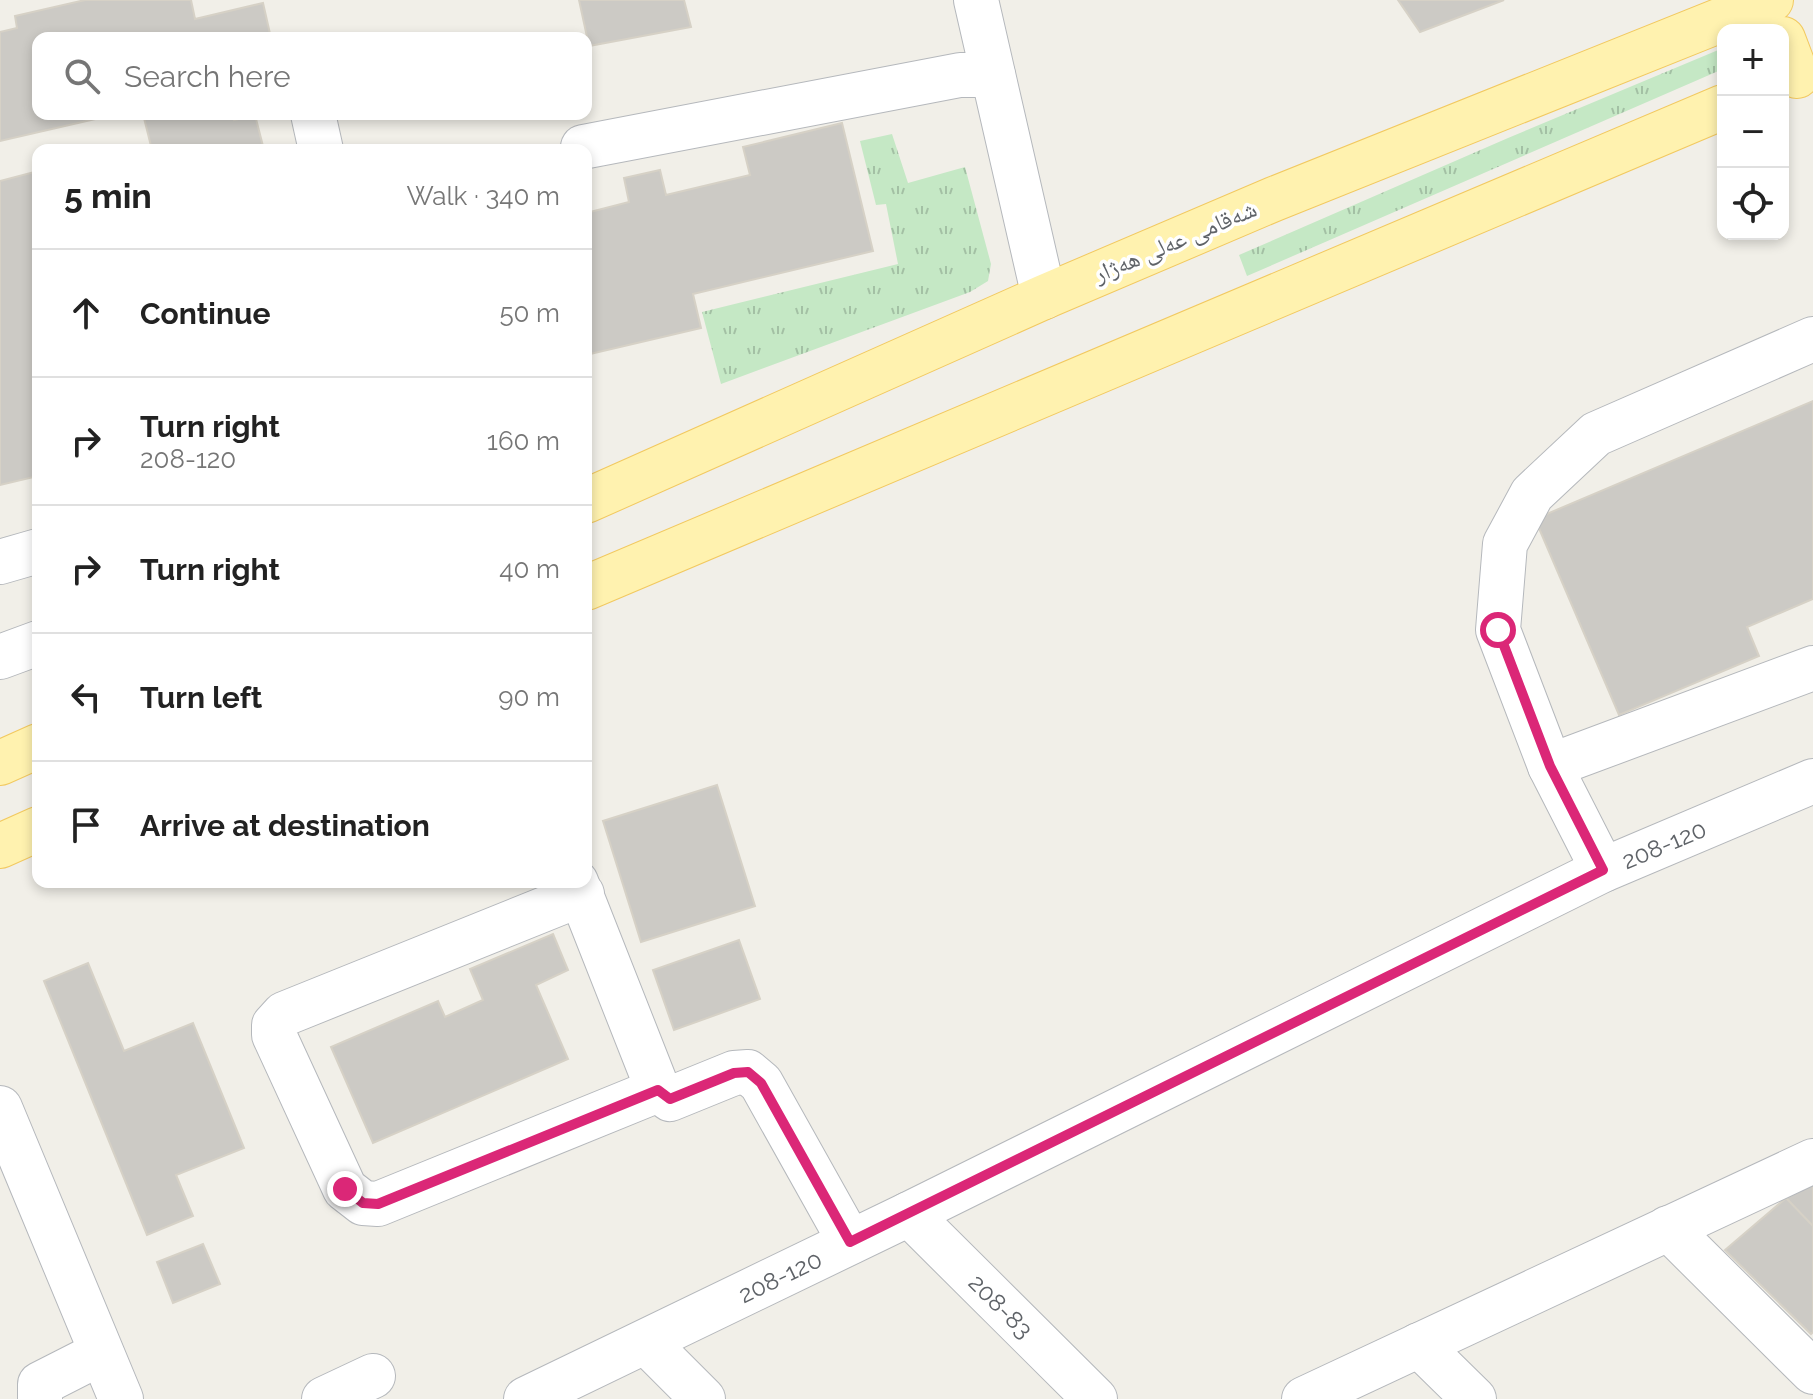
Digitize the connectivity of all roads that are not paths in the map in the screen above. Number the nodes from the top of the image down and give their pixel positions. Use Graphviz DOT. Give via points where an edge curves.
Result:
graph roads {
  1 [pos="976,0"];
  2 [pos="1770,0"];
  3 [pos="1778,24"];
  4 [pos="993,75"];
  5 [pos="1717,110"];
  6 [pos="314,120"];
  7 [pos="320,144"];
  8 [pos="592,145"];
  9 [pos="1044,297"];
  10 [pos="1813,339"];
  11 [pos="592,498"];
  12 [pos="32,553"];
  13 [pos="0,562"];
  14 [pos="592,585"];
  15 [pos="32,645"];
  16 [pos="0,657"];
  17 [pos="1813,668"];
  18 [pos="32,749"];
  19 [pos="0,763"];
  20 [pos="1550,766"];
  21 [pos="1813,781"];
  22 [pos="32,832"];
  23 [pos="0,846"];
  24 [pos="1603,870"];
  25 [pos="579,888"];
  26 [pos="658,1090"];
  27 [pos="0,1108"];
  28 [pos="1813,1161"];
  29 [pos="909,1214"];
  30 [pos="1668,1228"];
  31 [pos="850,1242"];
  32 [pos="646,1342"];
  33 [pos="1419,1345"];
  34 [pos="101,1353"];
  35 [pos="1813,1372"];
  36 [pos="373,1376"];
  37 [pos="40,1399"];
  38 [pos="121,1399"];
  39 [pos="324,1399"];
  40 [pos="526,1399"];
  41 [pos="703,1399"];
  42 [pos="1095,1399"];
  43 [pos="1304,1399"];
  44 [pos="1474,1399"];
  1 -- 4 [label="street"];
  2 -- 3 [label="main road"];
  2 -- 9 [label="main road, شەقامی عەلی هەژار"];
  4 -- 8 [label="street" via="960,75"];
  4 -- 9 [label="street"];
  5 -- 14 [label="main road"];
  6 -- 7 [label="street"];
  9 -- 11 [label="main road, شەقامی عەلی هەژار"];
  10 -- 20 [label="street" via="1596,434 1532,494 1505,544 1498,630"];
  12 -- 13 [label="street"];
  15 -- 16 [label="street"];
  17 -- 20 [label="street"];
  18 -- 19 [label="main road"];
  20 -- 24 [label="street"];
  21 -- 24 [label="street, 208-120"];
  22 -- 23 [label="main road"];
  24 -- 29 [label="street, 208-120"];
  25 -- 26 [label="street"];
  25 -- 26 [label="street" via="284,1014 274,1025 274,1035 345,1189 363,1203 378,1204"];
  26 -- 31 [label="street" via="670,1099 748,1072 761,1083"];
  27 -- 34 [label="street"];
  28 -- 30 [label="street"];
  29 -- 31 [label="street, 208-120"];
  29 -- 42 [label="street, 208-83"];
  30 -- 33 [label="street"];
  30 -- 35 [label="street"];
  31 -- 32 [label="street, 208-120"];
  32 -- 40 [label="street, 208-120"];
  32 -- 41 [label="street"];
  33 -- 43 [label="street"];
  33 -- 44 [label="street"];
  34 -- 37 [label="street" via="40,1384"];
  34 -- 38 [label="street"];
  36 -- 39 [label="street"];
}
